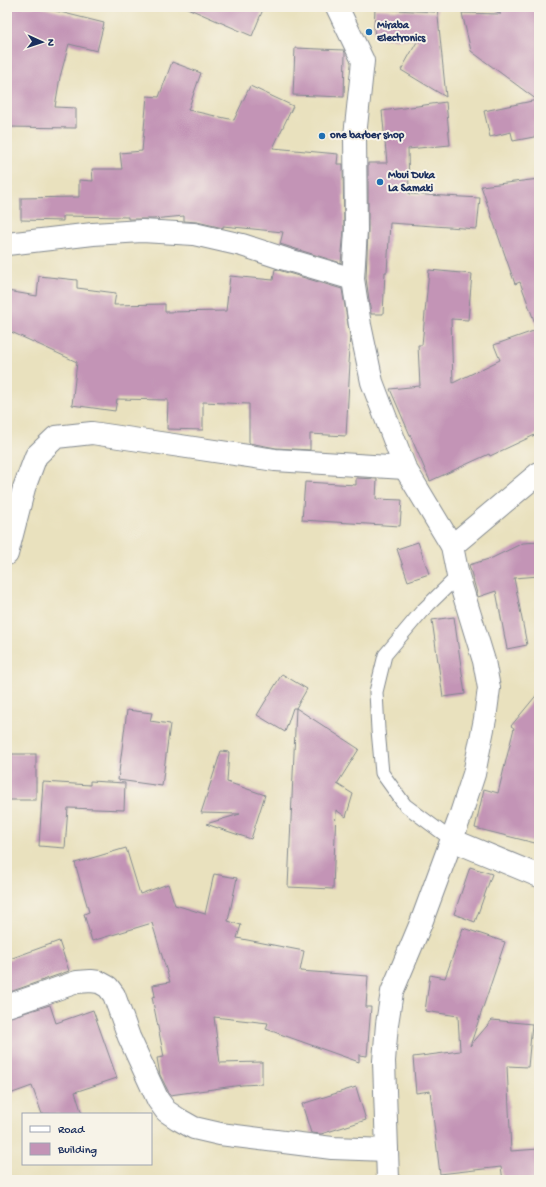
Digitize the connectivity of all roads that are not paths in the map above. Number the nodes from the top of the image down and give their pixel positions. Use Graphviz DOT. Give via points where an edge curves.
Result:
graph roads {
  1 [pos="337,7"];
  2 [pos="7,244"];
  3 [pos="353,279"];
  4 [pos="405,468"];
  5 [pos="539,473"];
  6 [pos="452,546"];
  7 [pos="7,554"];
  8 [pos="458,576"];
  9 [pos="452,840"];
  10 [pos="539,876"];
  11 [pos="7,1006"];
  12 [pos="387,1150"];
  13 [pos="388,1180"];
  1 -- 3 [label="street" via="363,61 355,136 356,230"];
  2 -- 3 [label="street" via="142,231 194,234 242,245"];
  3 -- 4 [label="street" via="372,382"];
  4 -- 6 [label="street"];
  4 -- 7 [label="street" via="275,460 92,433 56,437 36,456 24,488"];
  5 -- 6 [label="street"];
  6 -- 8 [label="street"];
  8 -- 9 [label="street" via="484,661 489,688 474,774"];
  8 -- 9 [label="lane" via="422,611 385,655 376,692 382,773 405,805"];
  9 -- 10 [label="street"];
  9 -- 12 [label="street" via="421,924 392,992 384,1061"];
  11 -- 12 [label="street" via="77,982 99,982 108,987 114,995 158,1100 166,1111 178,1119 194,1128 220,1134 332,1148"];
  12 -- 13 [label="street"];
}
